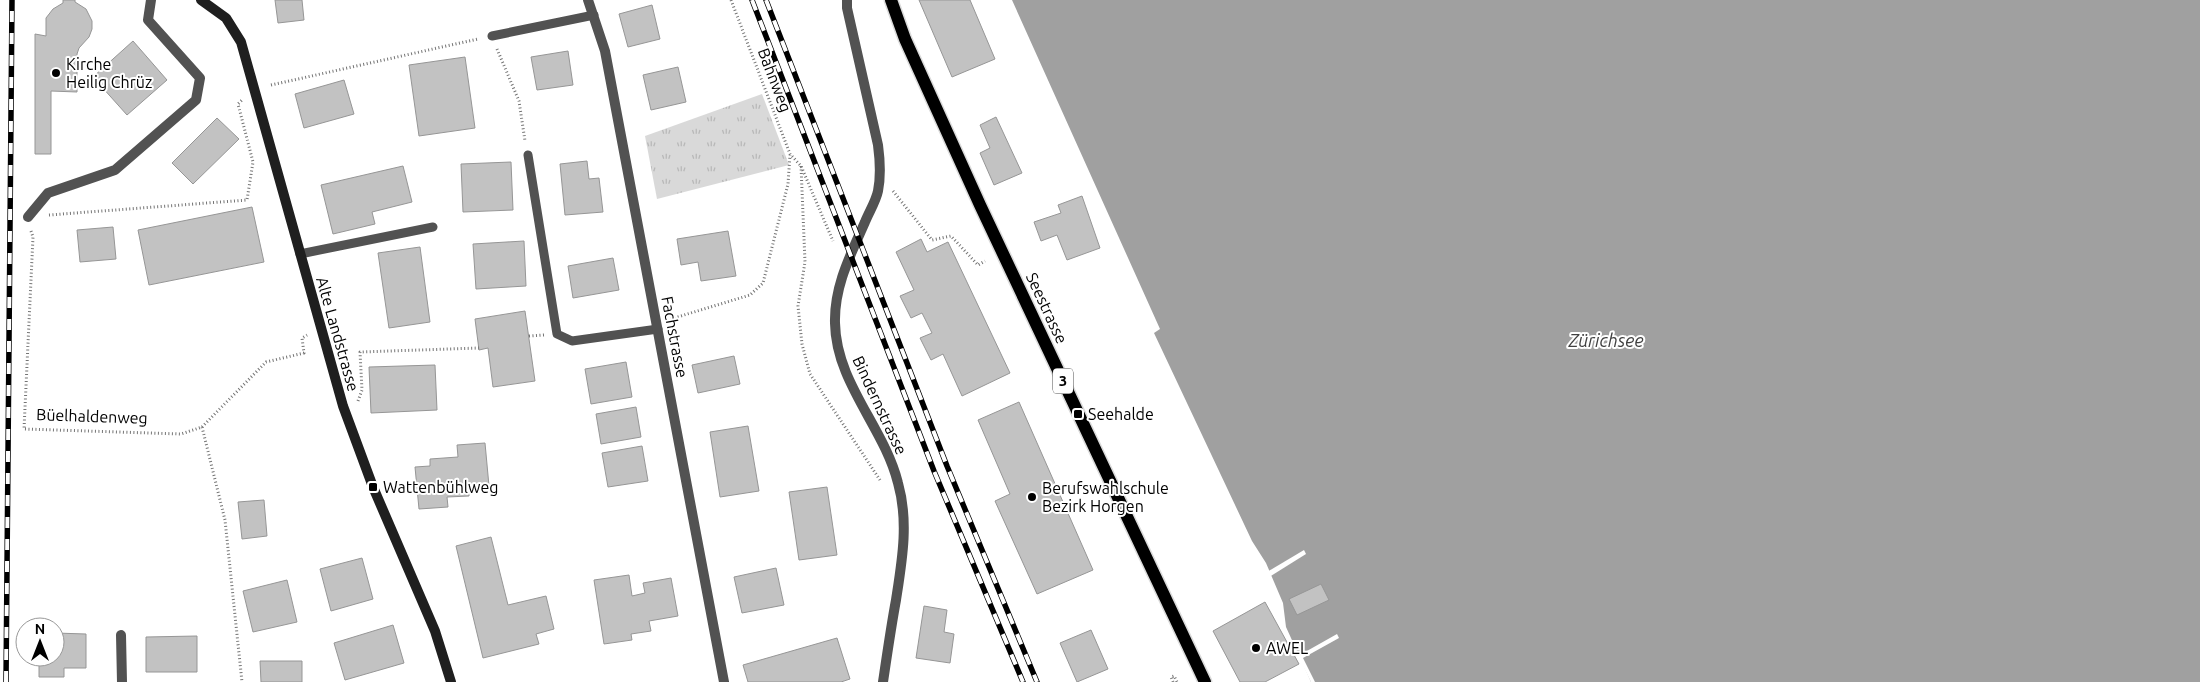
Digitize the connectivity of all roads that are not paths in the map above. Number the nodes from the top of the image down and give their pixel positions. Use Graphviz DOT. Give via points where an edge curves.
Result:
graph roads {
  1 [pos="151,0"];
  2 [pos="201,0"];
  3 [pos="588,0"];
  4 [pos="847,0"];
  5 [pos="891,0"];
  6 [pos="594,14"];
  7 [pos="492,36"];
  8 [pos="528,155"];
  9 [pos="28,216"];
  10 [pos="434,227"];
  11 [pos="300,254"];
  12 [pos="658,329"];
  13 [pos="121,635"];
  14 [pos="122,682"];
  15 [pos="451,682"];
  16 [pos="724,682"];
  17 [pos="883,682"];
  18 [pos="1205,682"];
  1 -- 9 [label="street" via="148,20 200,78 196,100 115,170 48,192"];
  2 -- 11 [label="main road, Alte Landstrasse" via="226,18 241,42"];
  3 -- 6 [label="street, Fachstrasse"];
  4 -- 17 [label="street, Bindernstrasse" via="880,165 878,192 838,289 834,323 843,369 890,459 902,504 902,559"];
  5 -- 18 [label="main road, Seestrasse / 3" via="905,39 980,206"];
  6 -- 7 [label="lane"];
  6 -- 12 [label="street, Fachstrasse" via="605,51"];
  8 -- 12 [label="lane" via="557,334 572,341"];
  10 -- 11 [label="lane"];
  11 -- 15 [label="main road, Alte Landstrasse" via="343,406 373,487 435,631"];
  12 -- 16 [label="street, Fachstrasse"];
  13 -- 14 [label="street"];
}
